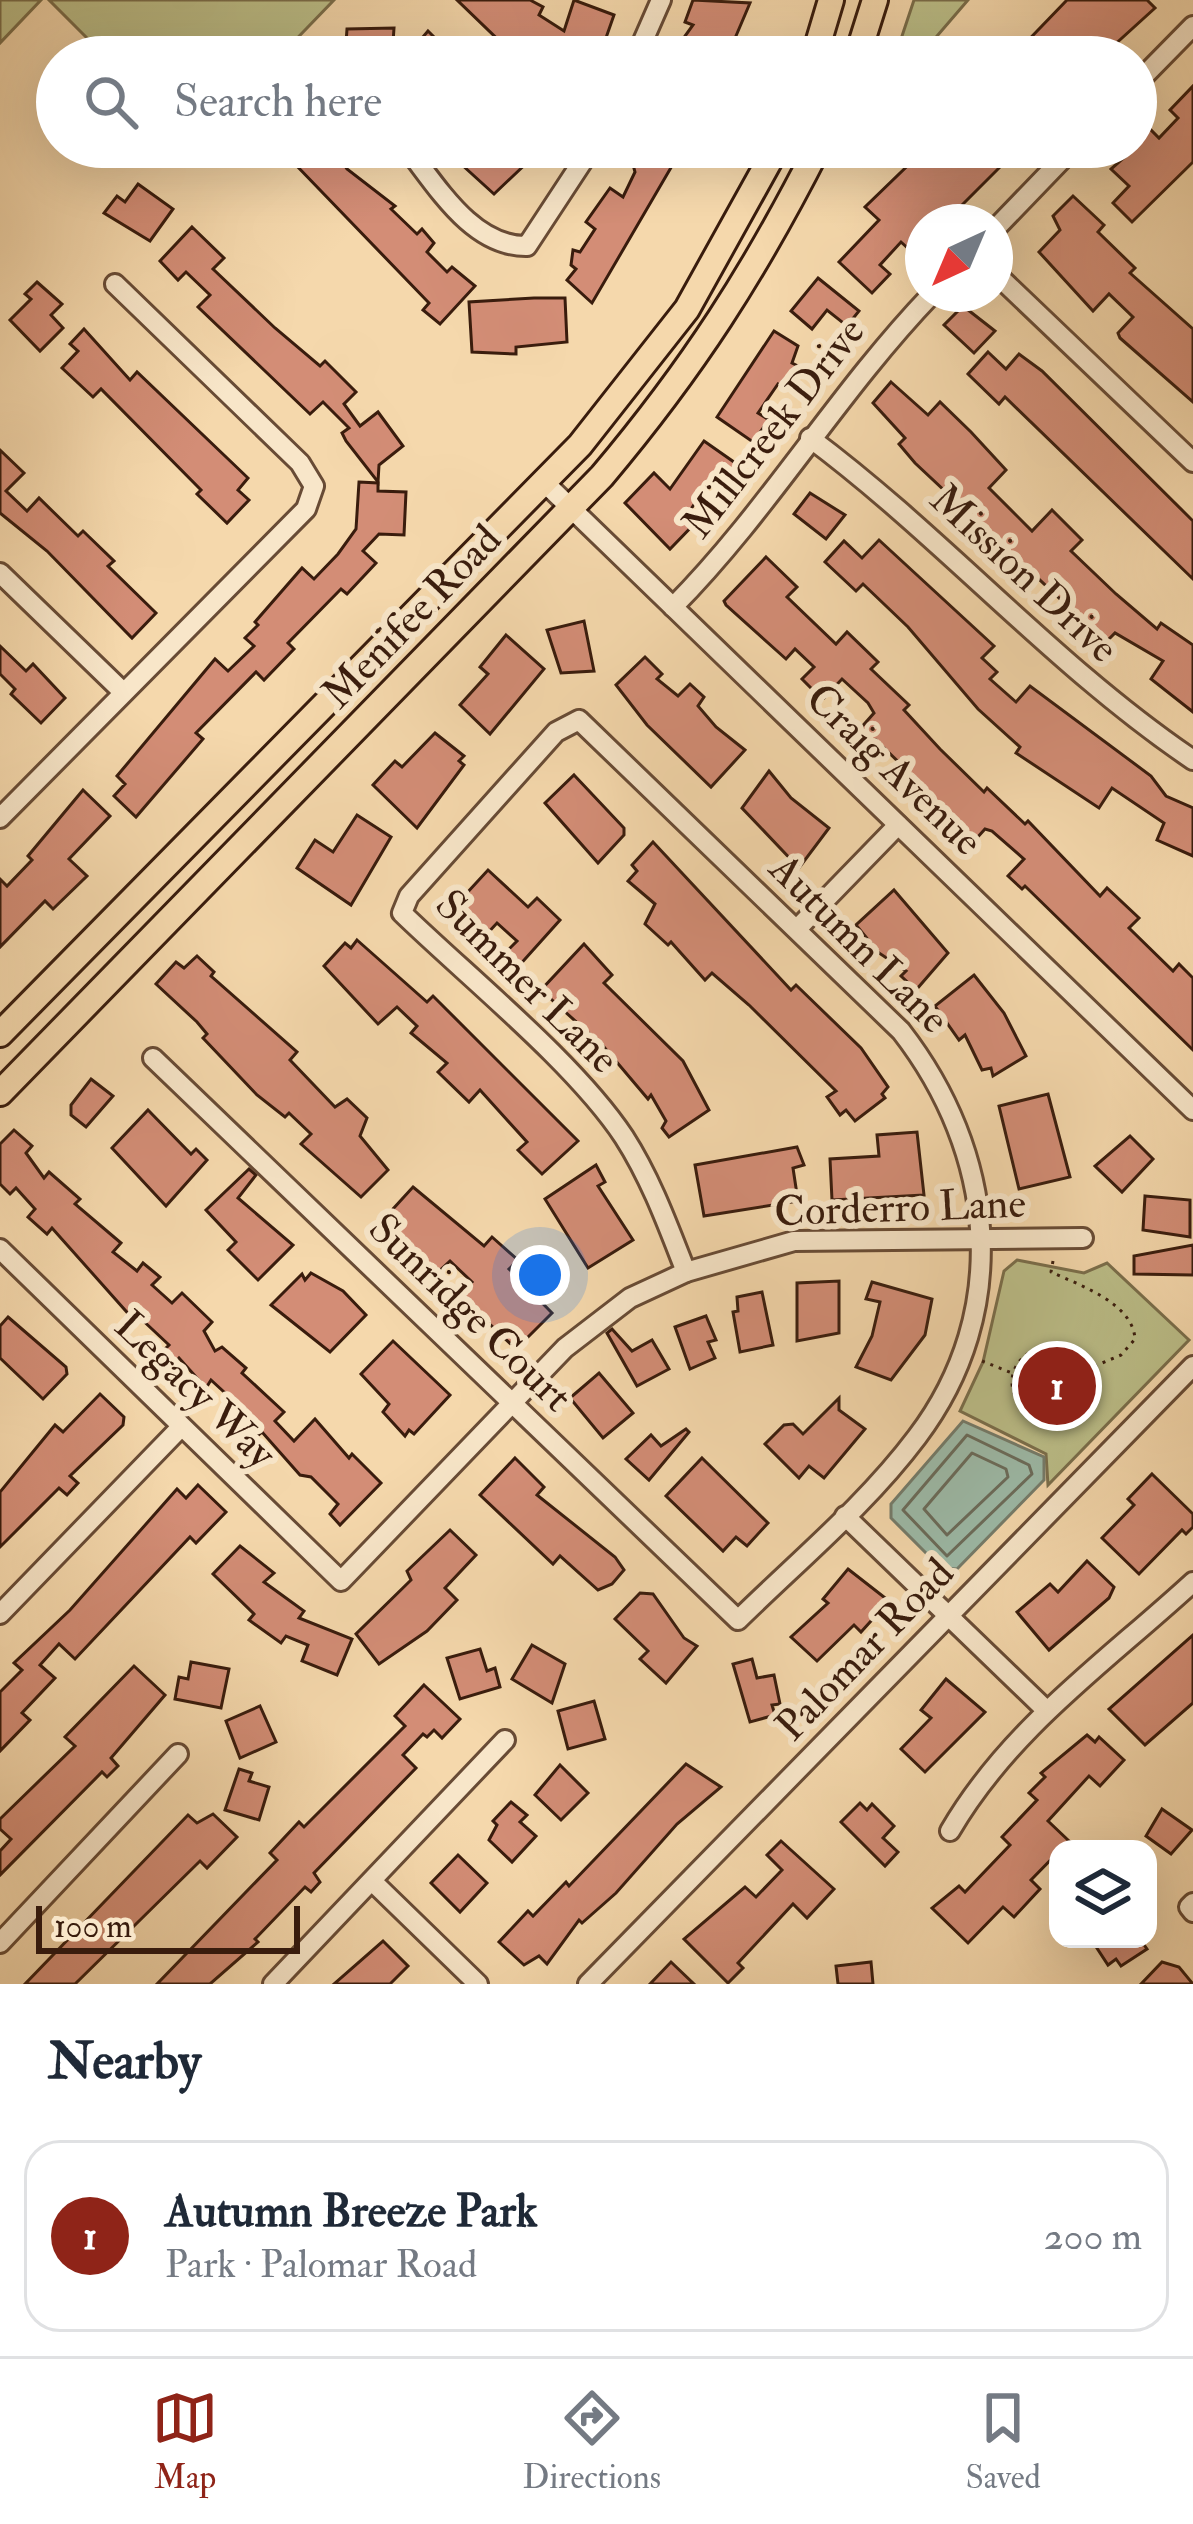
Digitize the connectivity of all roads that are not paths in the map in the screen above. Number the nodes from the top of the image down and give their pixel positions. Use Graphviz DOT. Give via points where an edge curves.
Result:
graph roads {
  1 [pos="661,0"];
  2 [pos="832,0"];
  3 [pos="875,0"];
  4 [pos="1193,26"];
  5 [pos="645,36"];
  6 [pos="821,36"];
  7 [pos="864,36"];
  8 [pos="1157,63"];
  9 [pos="423,168"];
  10 [pos="578,168"];
  11 [pos="766,168"];
  12 [pos="807,168"];
  13 [pos="1054,168"];
  14 [pos="1013,210"];
  15 [pos="115,284"];
  16 [pos="1013,290"];
  17 [pos="915,312"];
  18 [pos="810,438"];
  19 [pos="1193,462"];
  20 [pos="545,483"];
  21 [pos="572,509"];
  22 [pos="0,573"];
  23 [pos="673,607"];
  24 [pos="122,692"];
  25 [pos="579,720"];
  26 [pos="1193,760"];
  27 [pos="0,818"];
  28 [pos="898,825"];
  29 [pos="797,929"];
  30 [pos="0,1034"];
  31 [pos="153,1058"];
  32 [pos="0,1093"];
  33 [pos="1193,1110"];
  34 [pos="981,1238"];
  35 [pos="1083,1238"];
  36 [pos="0,1249"];
  37 [pos="686,1272"];
  38 [pos="1193,1366"];
  39 [pos="511,1402"];
  40 [pos="181,1427"];
  41 [pos="845,1516"];
  42 [pos="341,1581"];
  43 [pos="1193,1582"];
  44 [pos="0,1614"];
  45 [pos="948,1616"];
  46 [pos="738,1620"];
  47 [pos="1046,1710"];
  48 [pos="505,1740"];
  49 [pos="178,1754"];
  50 [pos="950,1831"];
  51 [pos="372,1881"];
  52 [pos="0,1943"];
  53 [pos="272,1984"];
  54 [pos="478,1984"];
  55 [pos="588,1984"];
  1 -- 5 [label="street"];
  2 -- 6 [label="main road"];
  3 -- 7 [label="main road"];
  4 -- 8 [label="street"];
  9 -- 10 [label="street" via="458,212 501,246 527,246"];
  11 -- 20 [label="main road, Menifee Road" via="654,356"];
  12 -- 21 [label="main road, Menifee Road" via="723,322"];
  13 -- 14 [label="street"];
  15 -- 24 [label="street" via="300,463 314,486 306,509"];
  16 -- 19 [label="street"];
  17 -- 18 [label="street, Millcreek Drive"];
  18 -- 23 [label="street, Millcreek Drive" via="746,528"];
  18 -- 26 [label="street, Mission Drive" via="955,556 1093,689"];
  20 -- 21 [label="street, Craig Avenue"];
  20 -- 30 [label="main road, Menifee Road"];
  21 -- 23 [label="street, Craig Avenue"];
  21 -- 32 [label="main road, Menifee Road"];
  22 -- 24 [label="street"];
  23 -- 28 [label="street, Craig Avenue"];
  24 -- 27 [label="street"];
  25 -- 29 [label="street, Autumn Lane"];
  25 -- 37 [label="street, Summer Lane" via="556,732 402,913 611,1121 656,1197"];
  28 -- 29 [label="street"];
  28 -- 33 [label="street, Craig Avenue"];
  29 -- 34 [label="street, Autumn Lane" via="932,1070 968,1149"];
  31 -- 39 [label="street, Sunridge Court"];
  34 -- 35 [label="street, Corderro Lane"];
  34 -- 37 [label="street, Corderro Lane" via="794,1241"];
  34 -- 41 [label="street, Autumn Lane" via="970,1334 958,1367 919,1435"];
  36 -- 40 [label="street, Legacy Way"];
  37 -- 39 [label="street, Corderro Lane" via="595,1322"];
  38 -- 45 [label="street, Palomar Road"];
  39 -- 42 [label="street, Corderro Lane"];
  39 -- 46 [label="street, Sunridge Court"];
  40 -- 42 [label="street, Legacy Way"];
  40 -- 44 [label="street"];
  41 -- 45 [label="street"];
  41 -- 46 [label="street, Autumn Lane"];
  43 -- 47 [label="street"];
  45 -- 47 [label="street"];
  45 -- 55 [label="street, Palomar Road"];
  47 -- 50 [label="street" via="978,1784"];
  48 -- 51 [label="street"];
  49 -- 52 [label="street"];
  51 -- 53 [label="street"];
  51 -- 54 [label="street"];
}
